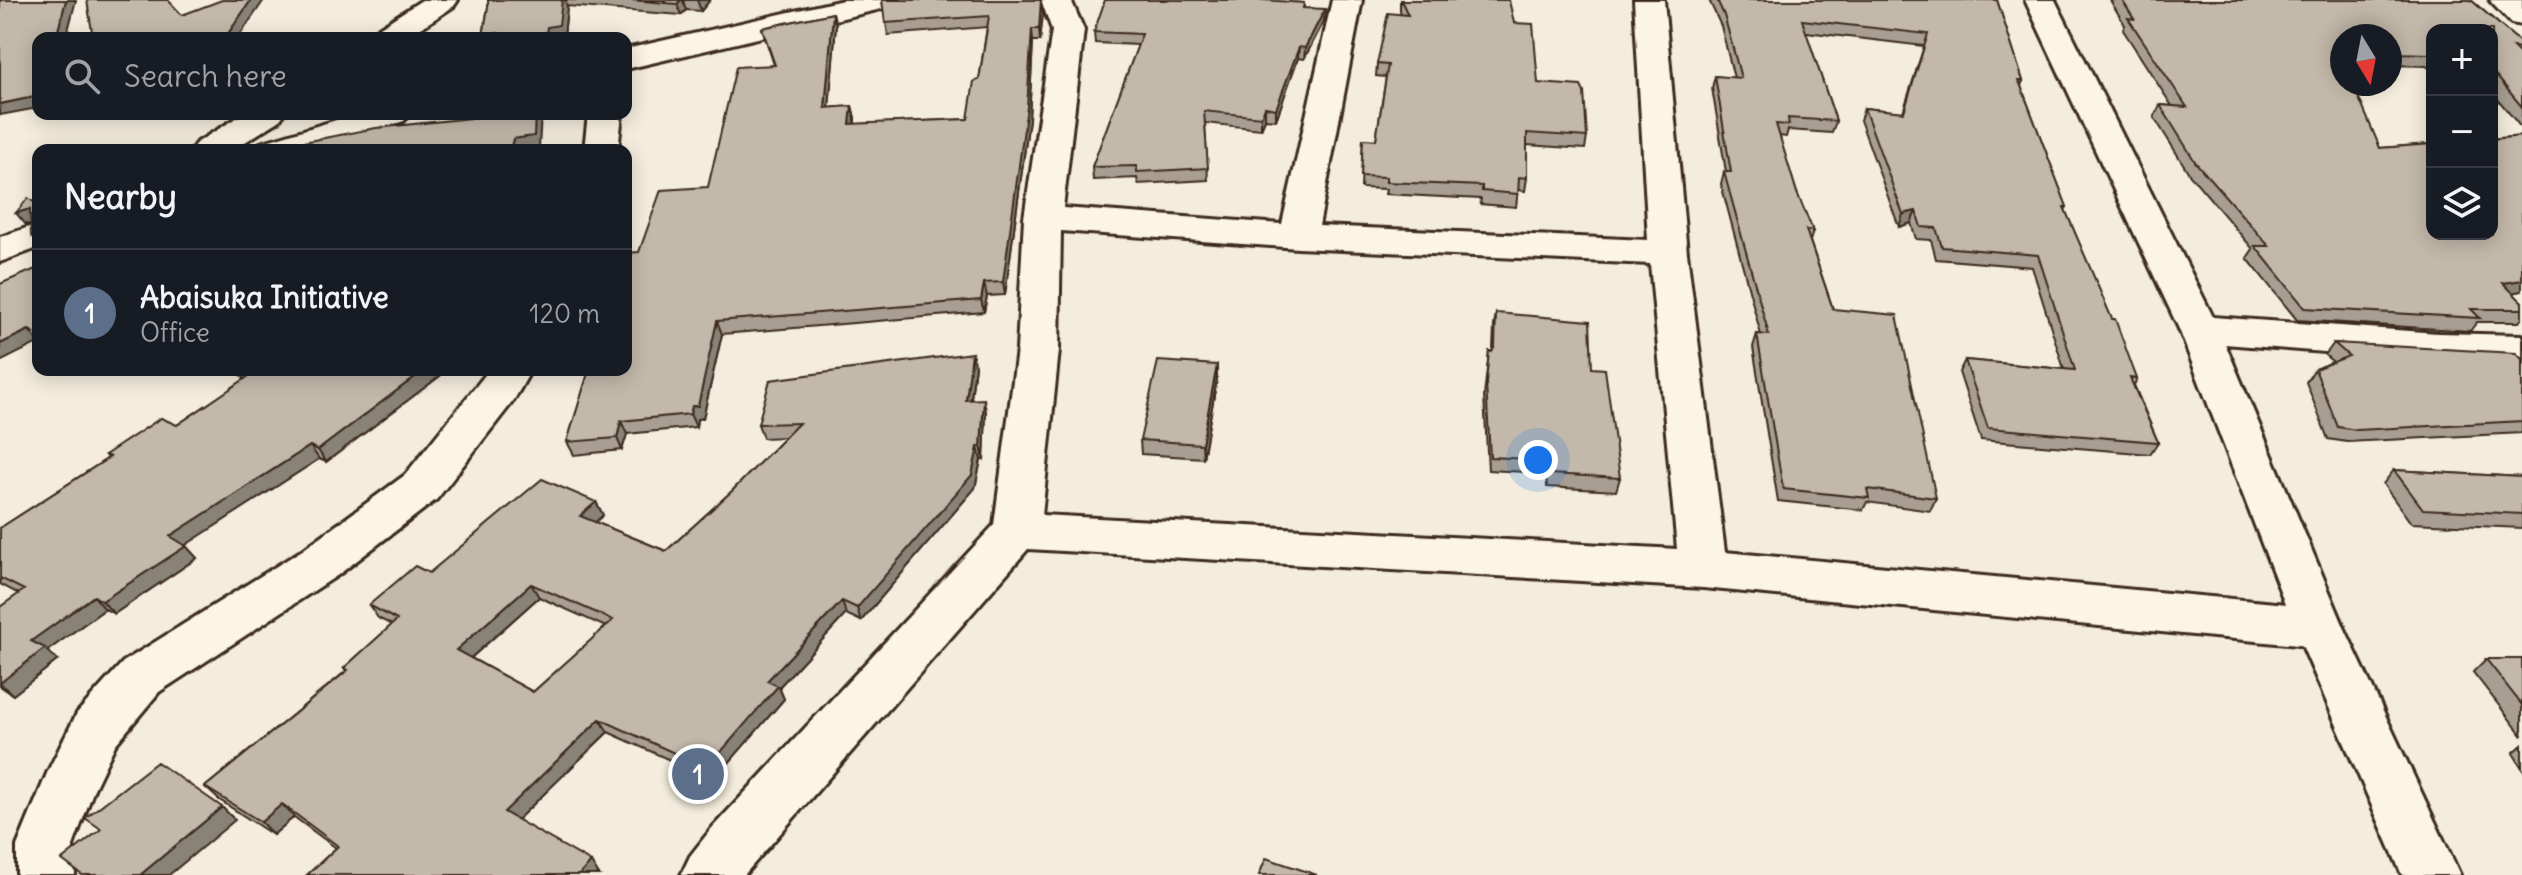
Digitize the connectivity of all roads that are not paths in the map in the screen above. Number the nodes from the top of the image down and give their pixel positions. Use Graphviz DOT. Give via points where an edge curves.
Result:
graph roads {
  1 [pos="443,0"];
  2 [pos="1056,0"];
  3 [pos="1347,0"];
  4 [pos="1649,0"];
  5 [pos="2040,0"];
  6 [pos="2504,0"];
  7 [pos="868,2"];
  8 [pos="2522,16"];
  9 [pos="394,32"];
  10 [pos="632,58"];
  11 [pos="257,120"];
  12 [pos="372,120"];
  13 [pos="604,120"];
  14 [pos="218,144"];
  15 [pos="292,144"];
  16 [pos="602,144"];
  17 [pos="1043,218"];
  18 [pos="32,237"];
  19 [pos="1298,237"];
  20 [pos="0,250"];
  21 [pos="1668,253"];
  22 [pos="2199,329"];
  23 [pos="2522,349"];
  24 [pos="507,376"];
  25 [pos="1017,531"];
  26 [pos="1703,569"];
  27 [pos="2319,627"];
  28 [pos="46,875"];
  29 [pos="710,875"];
  30 [pos="2431,875"];
  1 -- 9 [label="street"];
  2 -- 17 [label="street" via="1068,30"];
  3 -- 19 [label="street"];
  4 -- 21 [label="street"];
  5 -- 22 [label="street"];
  6 -- 8 [label="street"];
  7 -- 10 [label="street"];
  11 -- 14 [label="street"];
  12 -- 15 [label="street"];
  13 -- 16 [label="street"];
  17 -- 19 [label="street"];
  17 -- 25 [label="street" via="1038,350"];
  18 -- 20 [label="street"];
  19 -- 21 [label="street"];
  21 -- 26 [label="street"];
  22 -- 23 [label="street"];
  22 -- 27 [label="street"];
  24 -- 28 [label="street" via="421,487 321,562 141,677 96,729 67,788 45,846"];
  25 -- 26 [label="street"];
  25 -- 29 [label="street"];
  26 -- 27 [label="street"];
  27 -- 30 [label="street"];
}
